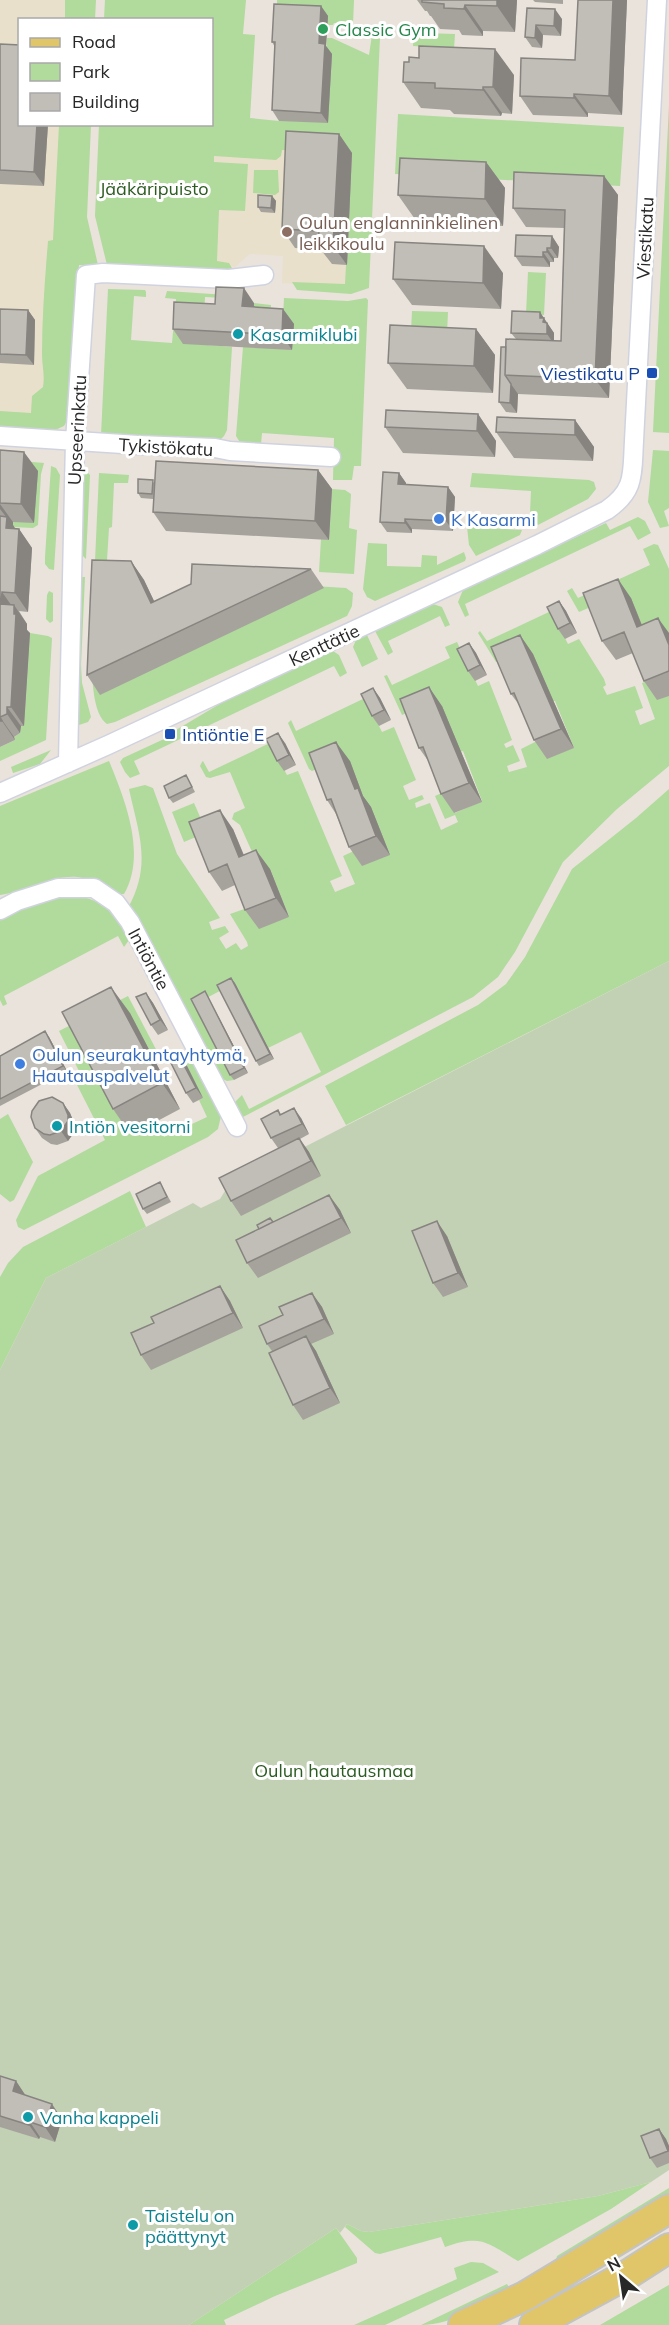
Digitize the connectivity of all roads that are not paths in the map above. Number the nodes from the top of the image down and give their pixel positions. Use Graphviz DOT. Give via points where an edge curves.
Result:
graph roads {
  1 [pos="657,0"];
  2 [pos="264,275"];
  3 [pos="0,436"];
  4 [pos="75,441"];
  5 [pos="331,457"];
  6 [pos="632,477"];
  7 [pos="68,763"];
  8 [pos="0,793"];
  9 [pos="0,910"];
  10 [pos="237,1127"];
  11 [pos="669,2210"];
  12 [pos="669,2248"];
  13 [pos="463,2325"];
  14 [pos="534,2325"];
  1 -- 6 [label="street, Viestikatu"];
  2 -- 4 [label="street, Upseerinkatu" via="229,279 86,275"];
  3 -- 4 [label="street, Tykistökatu"];
  4 -- 5 [label="street, Tykistökatu"];
  4 -- 7 [label="street, Upseerinkatu"];
  6 -- 7 [label="street, Kenttätie" via="628,490 607,510"];
  7 -- 8 [label="street, Kenttätie"];
  9 -- 10 [label="street, Intiöntie" via="58,888 94,888 116,903 130,922"];
  11 -- 13 [label="main road" via="525,2296"];
  12 -- 14 [label="main road"];
}
